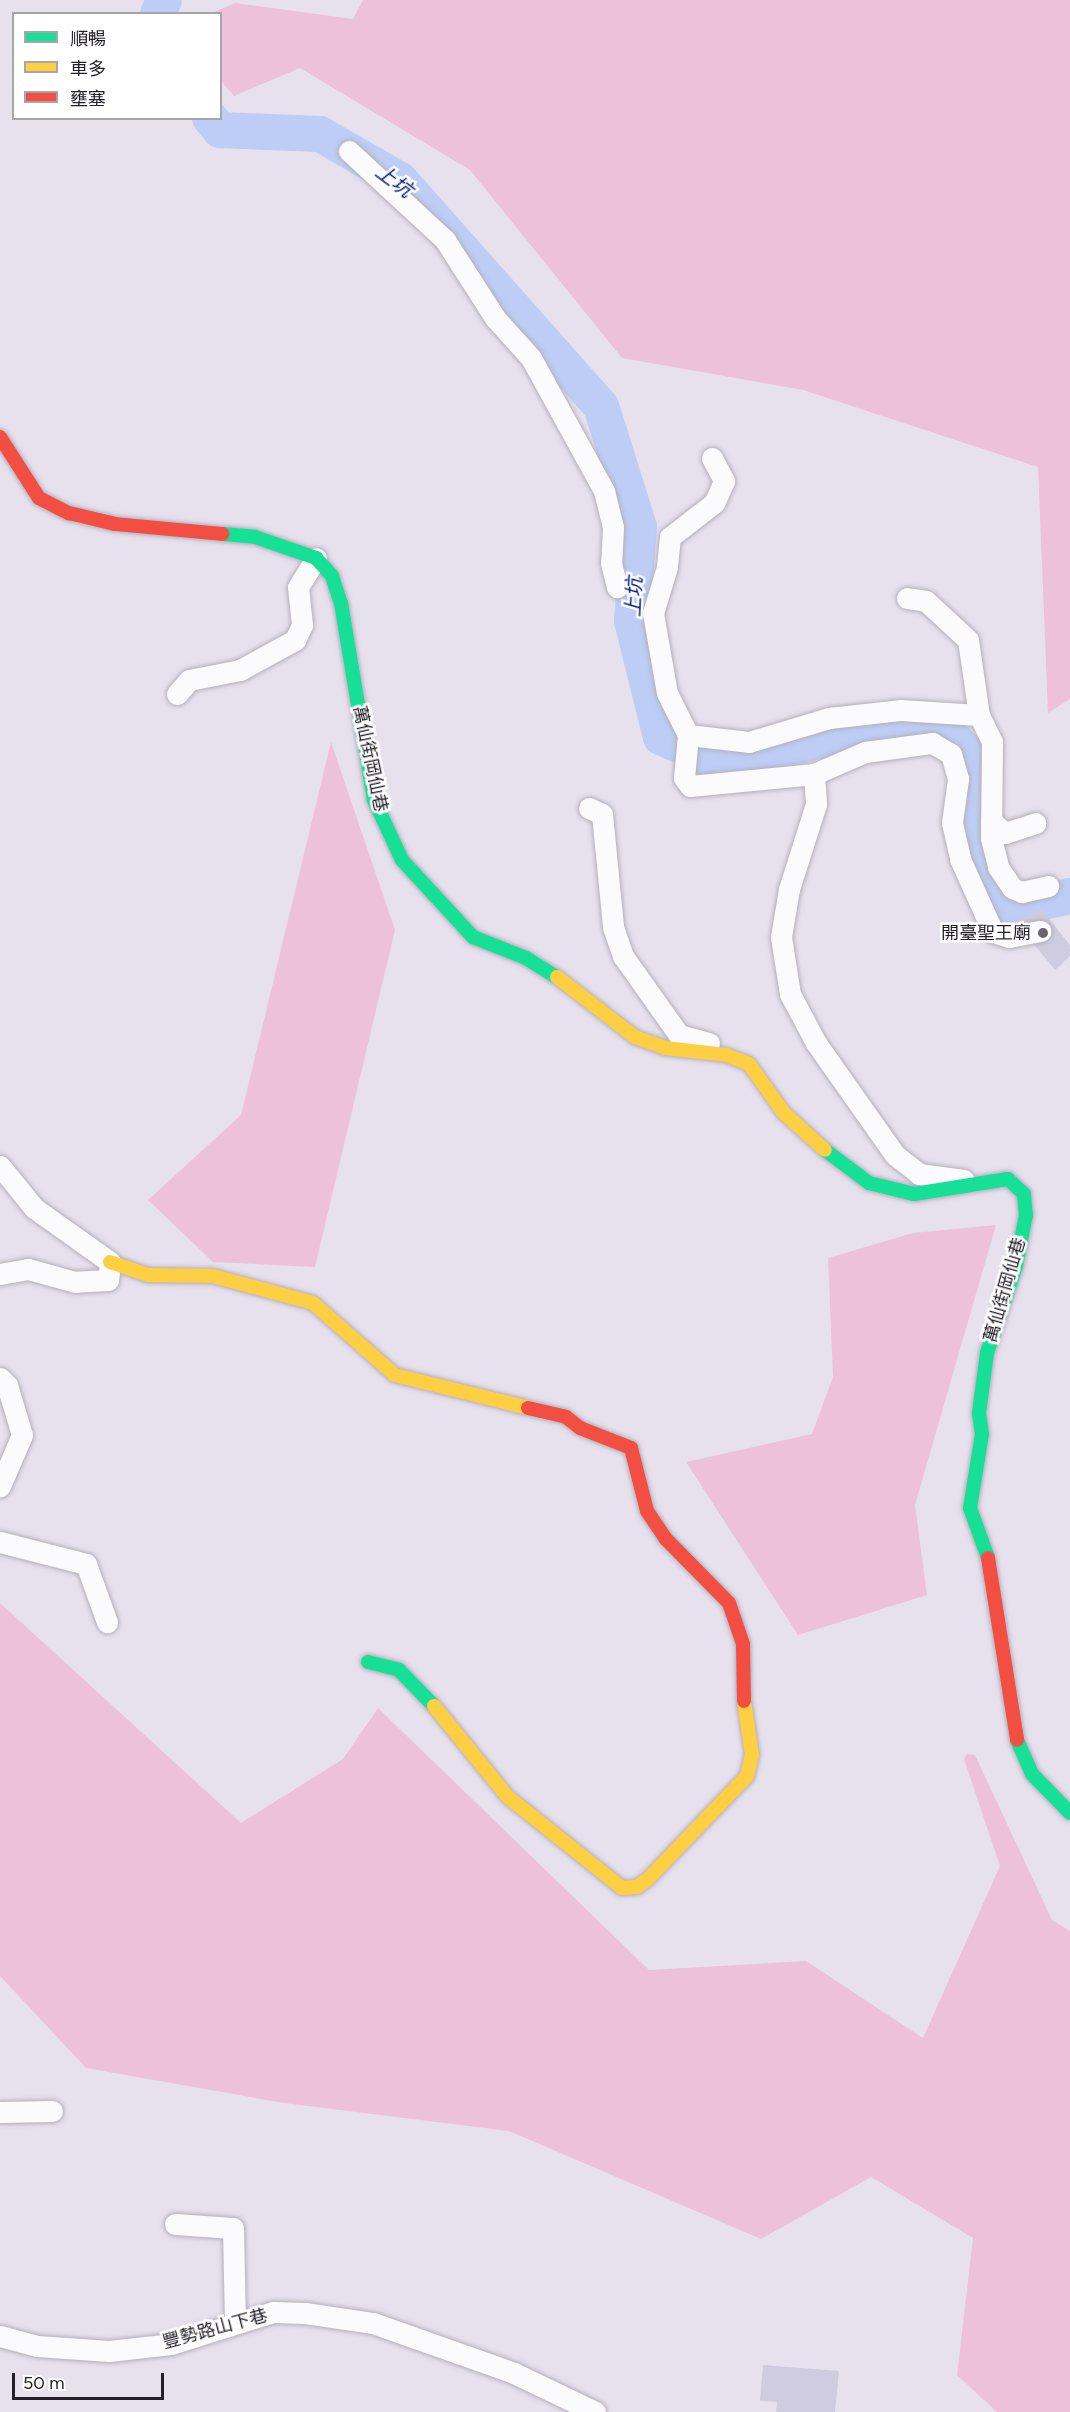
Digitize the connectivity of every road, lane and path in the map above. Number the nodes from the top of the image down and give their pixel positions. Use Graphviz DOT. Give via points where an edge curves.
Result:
graph roads {
  1 [pos="349,151"];
  2 [pos="0,437"];
  3 [pos="712,458"];
  4 [pos="316,558"];
  5 [pos="617,587"];
  6 [pos="907,598"];
  7 [pos="177,694"];
  8 [pos="979,715"];
  9 [pos="688,735"];
  10 [pos="814,774"];
  11 [pos="589,808"];
  12 [pos="991,821"];
  13 [pos="1035,824"];
  14 [pos="1048,886"];
  15 [pos="1040,931"];
  16 [pos="726,1055"];
  17 [pos="0,1166"];
  18 [pos="981,1182"];
  19 [pos="110,1262"];
  20 [pos="0,1274"];
  21 [pos="0,1378"];
  22 [pos="0,1486"];
  23 [pos="0,1542"];
  24 [pos="107,1622"];
  25 [pos="368,1662"];
  26 [pos="1070,1813"];
  27 [pos="52,2111"];
  28 [pos="0,2112"];
  29 [pos="175,2224"];
  30 [pos="235,2323"];
  31 [pos="0,2336"];
  32 [pos="595,2412"];
  1 -- 5 [label="street" via="445,240 495,318 531,358 604,491 613,528 612,563"];
  2 -- 4 [label="street" via="39,498 69,513 115,525 255,537"];
  3 -- 9 [label="street" via="724,481 714,503 670,537 667,567 653,613 667,693"];
  4 -- 7 [label="street" via="298,587 302,625 295,640 240,670 189,680"];
  4 -- 16 [label="street, 萬仙街岡仙巷" via="332,576 341,603 374,800 402,860 473,937 526,958 584,994 635,1037 665,1048"];
  6 -- 8 [label="street" via="926,601 968,640"];
  8 -- 9 [label="street" via="900,710 829,718 749,742"];
  8 -- 12 [label="street" via="992,742"];
  9 -- 10 [label="street" via="684,778 690,786"];
  10 -- 15 [label="street" via="865,752 932,742 951,754 958,779 952,823 960,859 993,932 1009,937"];
  10 -- 18 [label="street" via="816,804 789,889 781,937 790,994 816,1043 895,1155 919,1174"];
  11 -- 16 [label="street" via="602,814 613,927 623,956 679,1035 719,1047"];
  12 -- 13 [label="street" via="1005,833"];
  12 -- 14 [label="street" via="998,867 1012,888 1022,892"];
  16 -- 18 [label="street, 萬仙街岡仙巷" via="749,1064 784,1113 847,1170 869,1184 914,1194"];
  17 -- 19 [label="street" via="34,1208"];
  18 -- 26 [label="street, 萬仙街岡仙巷" via="1008,1179 1024,1194 1026,1215 1016,1266 987,1353 979,1413 982,1434 970,1508 987,1550 1018,1748 1032,1774"];
  19 -- 20 [label="street" via="108,1280 75,1282 28,1269"];
  19 -- 25 [label="street" via="148,1275 213,1276 313,1303 395,1375 566,1417 580,1428 631,1448 647,1511 666,1539 729,1603 743,1644 745,1725 752,1755 747,1776 648,1879 638,1887 622,1888 508,1797 434,1704 399,1670"];
  21 -- 22 [label="street" via="7,1385 22,1435"];
  23 -- 24 [label="street" via="86,1564"];
  27 -- 28 [label="street"];
  29 -- 30 [label="street" via="233,2228"];
  30 -- 31 [label="street, 豐勢路山下巷" via="171,2344 109,2351 38,2346"];
  30 -- 32 [label="street, 豐勢路山下巷" via="273,2312 373,2324 514,2373"];
}
